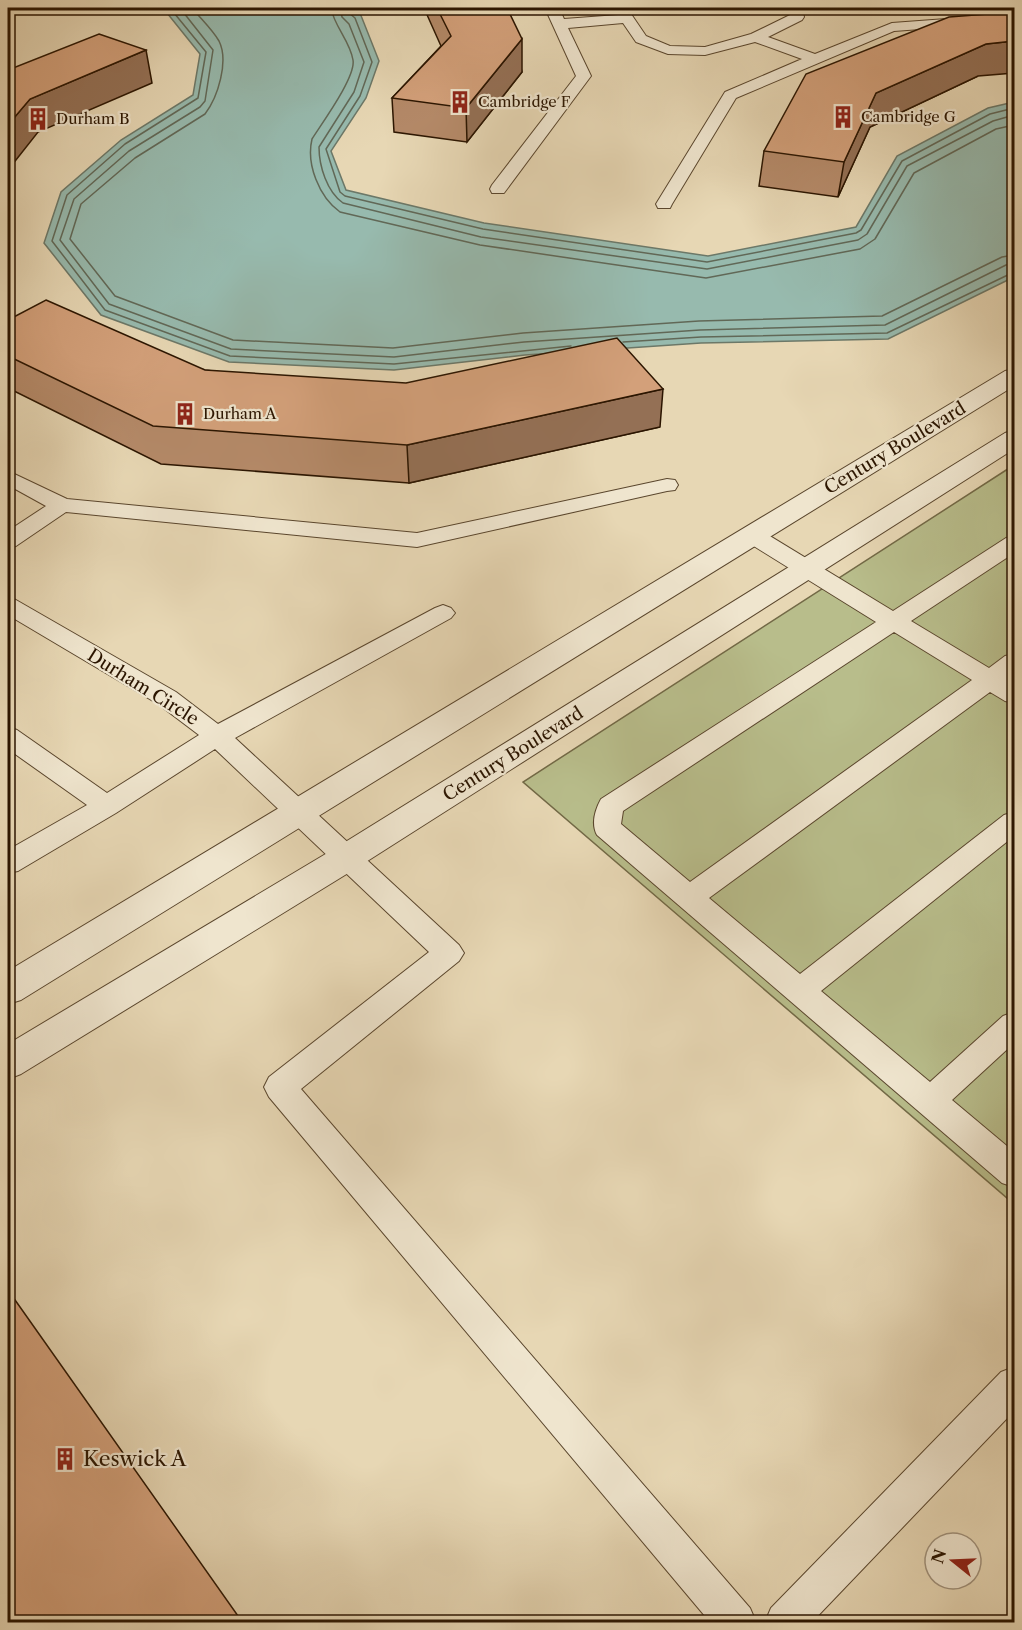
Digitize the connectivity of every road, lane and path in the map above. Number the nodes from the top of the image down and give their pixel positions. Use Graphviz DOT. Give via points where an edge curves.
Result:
graph roads {
  1 [pos="552,8"];
  2 [pos="795,8"];
  3 [pos="623,13"];
  4 [pos="1014,18"];
  5 [pos="560,24"];
  6 [pos="756,37"];
  7 [pos="815,59"];
  8 [pos="498,189"];
  9 [pos="664,204"];
  10 [pos="1014,376"];
  11 [pos="1014,438"];
  12 [pos="8,477"];
  13 [pos="668,485"];
  14 [pos="62,505"];
  15 [pos="752,536"];
  16 [pos="8,541"];
  17 [pos="1014,543"];
  18 [pos="807,569"];
  19 [pos="8,605"];
  20 [pos="443,613"];
  21 [pos="894,622"];
  22 [pos="1014,662"];
  23 [pos="990,679"];
  24 [pos="1014,695"];
  25 [pos="8,736"];
  26 [pos="217,736"];
  27 [pos="107,806"];
  28 [pos="298,814"];
  29 [pos="1014,822"];
  30 [pos="346,858"];
  31 [pos="8,863"];
  32 [pos="689,897"];
  33 [pos="8,989"];
  34 [pos="800,991"];
  35 [pos="1014,1024"];
  36 [pos="8,1064"];
  37 [pos="930,1101"];
  38 [pos="1014,1172"];
  39 [pos="1014,1385"];
  40 [pos="736,1623"];
  41 [pos="784,1623"];
  1 -- 5 [label="lane"];
  2 -- 6 [label="lane" via="797,17"];
  3 -- 5 [label="lane"];
  3 -- 6 [label="lane" via="641,39 668,50 705,51"];
  4 -- 7 [label="lane" via="892,27"];
  5 -- 8 [label="lane" via="584,76"];
  6 -- 7 [label="lane"];
  7 -- 9 [label="lane" via="730,95"];
  10 -- 15 [label="street, Century Boulevard"];
  11 -- 18 [label="street, Century Boulevard"];
  12 -- 14 [label="lane"];
  13 -- 14 [label="lane" via="417,540"];
  14 -- 16 [label="lane"];
  15 -- 18 [label="lane"];
  15 -- 28 [label="street, Century Boulevard"];
  17 -- 21 [label="lane"];
  18 -- 21 [label="lane"];
  18 -- 30 [label="street, Century Boulevard"];
  19 -- 26 [label="lane, Durham Circle" via="167,698"];
  20 -- 26 [label="lane"];
  21 -- 23 [label="lane"];
  21 -- 32 [label="lane" via="610,807 607,828"];
  22 -- 23 [label="lane"];
  23 -- 24 [label="lane"];
  23 -- 32 [label="lane"];
  25 -- 27 [label="lane"];
  26 -- 27 [label="lane"];
  26 -- 28 [label="lane, Durham Circle"];
  27 -- 31 [label="lane"];
  28 -- 30 [label="lane, Durham Circle"];
  28 -- 33 [label="street, Century Boulevard"];
  29 -- 34 [label="lane"];
  30 -- 36 [label="street, Century Boulevard"];
  30 -- 40 [label="lane, Durham Circle" via="449,953 280,1087"];
  32 -- 34 [label="lane"];
  34 -- 37 [label="lane"];
  35 -- 37 [label="lane"];
  37 -- 38 [label="lane"];
  39 -- 41 [label="lane"];
}
